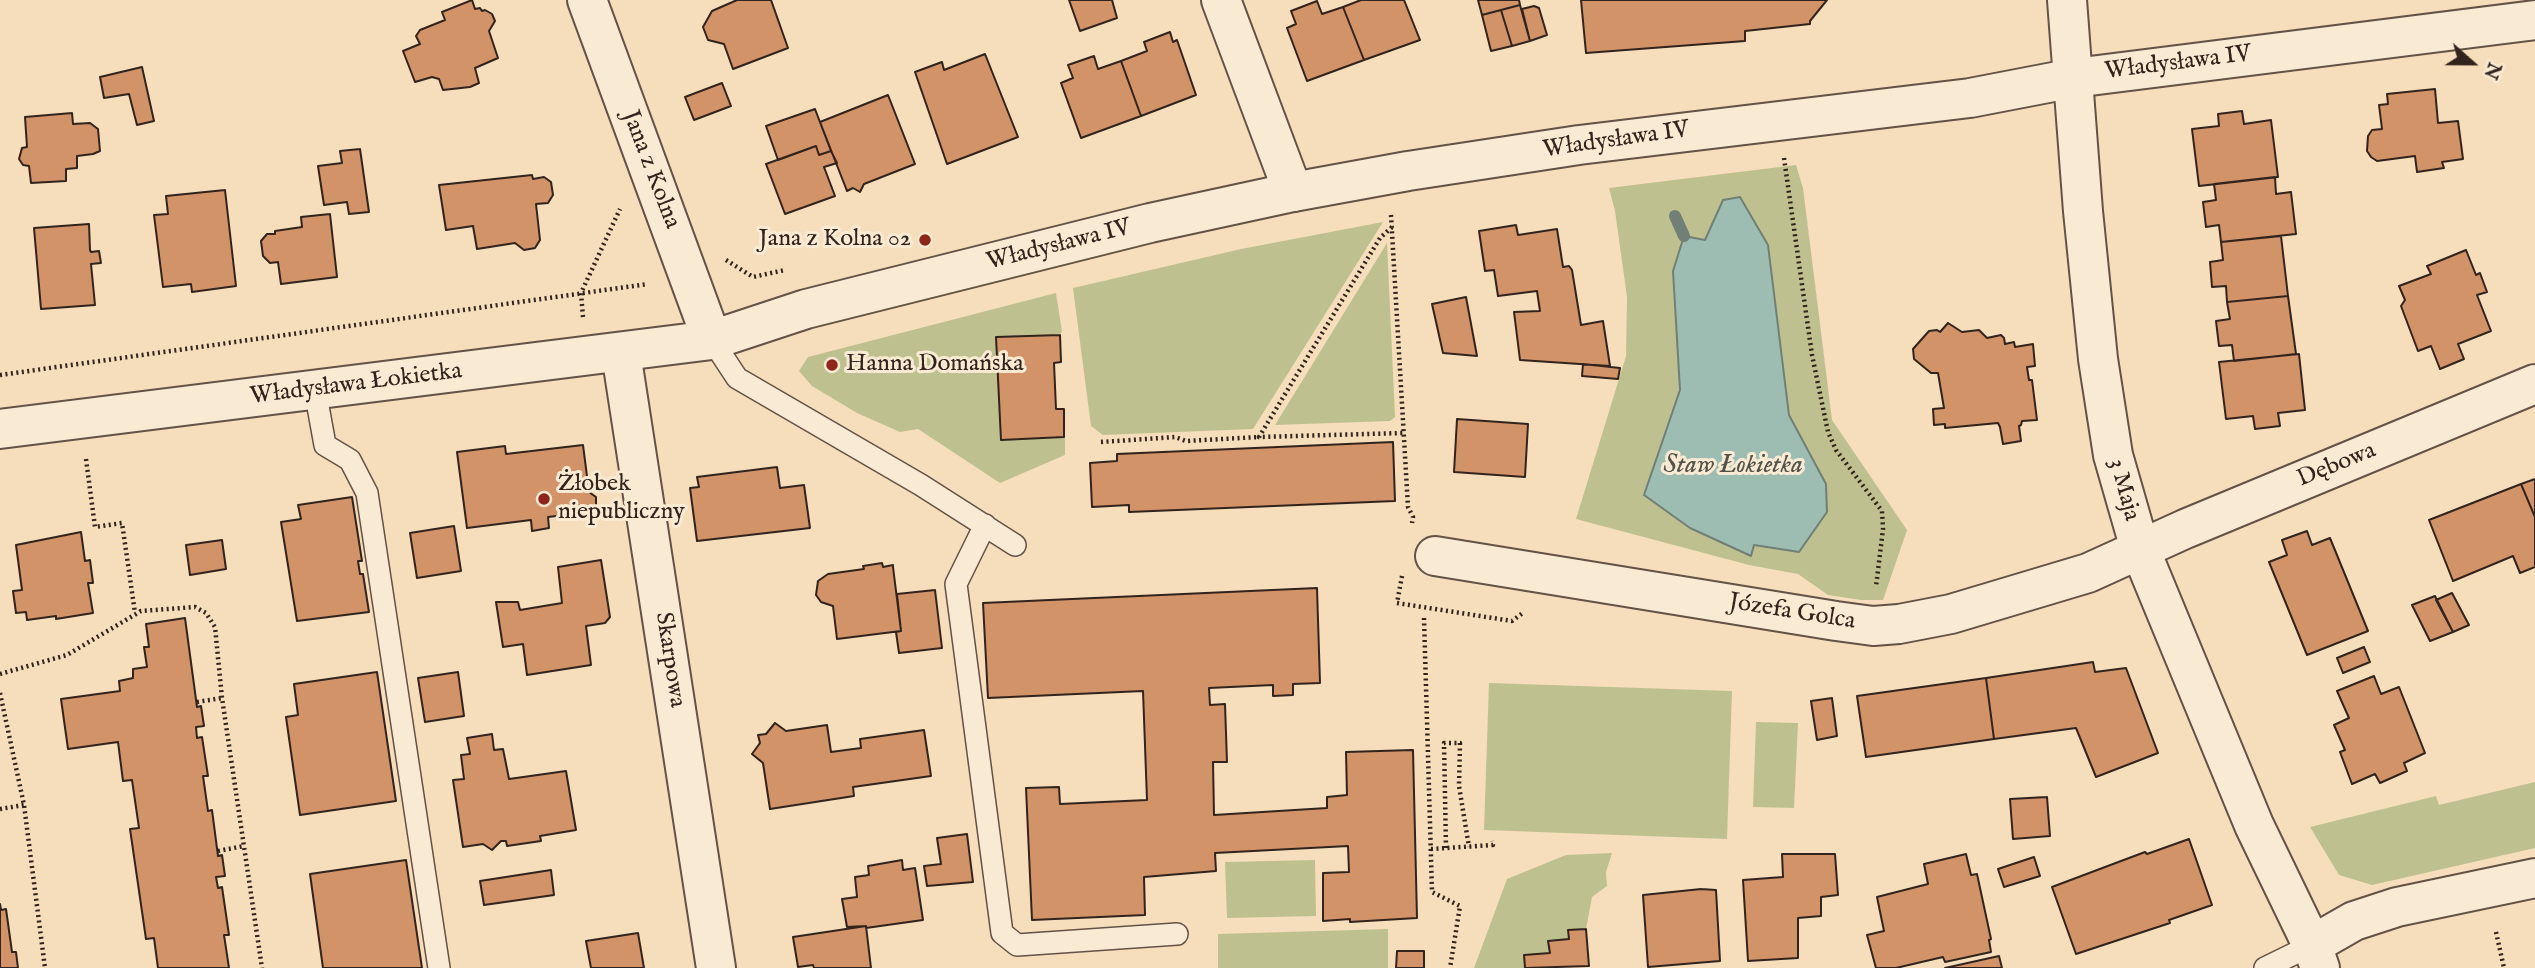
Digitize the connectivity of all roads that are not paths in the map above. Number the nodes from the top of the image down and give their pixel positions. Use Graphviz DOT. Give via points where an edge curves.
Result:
graph roads {
  1 [pos="587,0"];
  2 [pos="1221,0"];
  3 [pos="2067,0"];
  4 [pos="2535,20"];
  5 [pos="2074,78"];
  6 [pos="1293,192"];
  7 [pos="712,340"];
  8 [pos="621,353"];
  9 [pos="2535,384"];
  10 [pos="315,390"];
  11 [pos="0,429"];
  12 [pos="985,526"];
  13 [pos="1015,545"];
  14 [pos="2140,550"];
  15 [pos="1435,556"];
  16 [pos="2535,878"];
  17 [pos="1177,934"];
  18 [pos="2316,957"];
  19 [pos="439,968"];
  20 [pos="716,968"];
  21 [pos="2265,968"];
  1 -- 7 [label="street, Jana z Kolna"];
  2 -- 6 [label="street"];
  3 -- 5 [label="street, 3 Maja"];
  4 -- 5 [label="street, Władysława IV"];
  5 -- 6 [label="street, Władysława IV" via="1970,98 1579,145"];
  5 -- 14 [label="street, 3 Maja" via="2100,372 2113,455"];
  6 -- 7 [label="street, Władysława IV" via="806,309"];
  7 -- 8 [label="street, Władysława Łokietka"];
  7 -- 12 [label="lane" via="737,378"];
  8 -- 10 [label="street, Władysława Łokietka"];
  8 -- 20 [label="street, Skarpowa"];
  9 -- 14 [label="street, Dębowa"];
  10 -- 11 [label="street, Władysława Łokietka"];
  10 -- 19 [label="lane" via="325,445 350,460 367,493"];
  12 -- 13 [label="lane"];
  12 -- 17 [label="lane" via="956,584 1002,933 1017,944"];
  14 -- 15 [label="street, Józefa Golca" via="2088,573 1951,614 1873,626"];
  14 -- 18 [label="street, 3 Maja" via="2254,825"];
  16 -- 18 [label="street" via="2354,920"];
  18 -- 21 [label="lane"];
}
